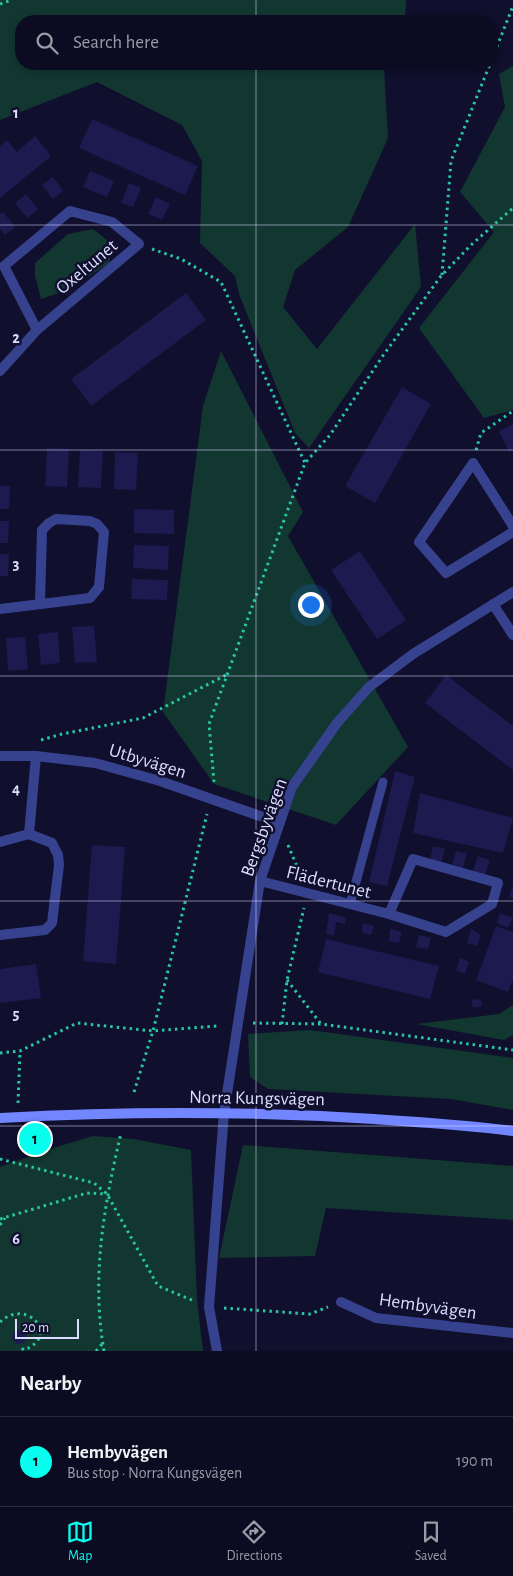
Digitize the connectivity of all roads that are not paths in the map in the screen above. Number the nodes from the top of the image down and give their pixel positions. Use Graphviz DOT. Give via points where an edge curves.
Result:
graph roads {
  1 [pos="37,330"];
  2 [pos="0,371"];
  3 [pos="513,526"];
  4 [pos="513,532"];
  5 [pos="513,592"];
  6 [pos="40,604"];
  7 [pos="493,604"];
  8 [pos="0,609"];
  9 [pos="513,635"];
  10 [pos="0,756"];
  11 [pos="36,756"];
  12 [pos="383,782"];
  13 [pos="280,823"];
  14 [pos="29,834"];
  15 [pos="0,842"];
  16 [pos="260,881"];
  17 [pos="350,904"];
  18 [pos="389,914"];
  19 [pos="0,935"];
  20 [pos="224,1113"];
  21 [pos="0,1118"];
  22 [pos="513,1131"];
  23 [pos="341,1302"];
  24 [pos="513,1334"];
  25 [pos="217,1351"];
  1 -- 1 [label="street, Oxeltunet" via="138,244 112,222 70,211 4,266"];
  1 -- 2 [label="street"];
  3 -- 4 [label="street" via="473,464 419,542 446,573"];
  5 -- 7 [label="street, Bergsbyvägen"];
  6 -- 6 [label="street" via="90,598 97,590 104,532 97,524 56,519 42,530"];
  6 -- 8 [label="street"];
  7 -- 9 [label="street"];
  7 -- 13 [label="street, Bergsbyvägen" via="413,654 369,687 337,723 292,787"];
  10 -- 11 [label="street, Utbyvägen"];
  11 -- 13 [label="street, Utbyvägen" via="95,763 160,781"];
  11 -- 14 [label="street"];
  12 -- 17 [label="lane"];
  13 -- 16 [label="street, Bergsbyvägen"];
  14 -- 15 [label="street"];
  14 -- 19 [label="street" via="52,843 58,855 52,923 45,930"];
  16 -- 17 [label="street, Flädertunet"];
  16 -- 20 [label="street, Bergsbyvägen"];
  17 -- 18 [label="street, Flädertunet"];
  18 -- 18 [label="street, Flädertunet" via="446,932 492,904 498,883 413,859"];
  20 -- 21 [label="main road, Norra Kungsvägen"];
  20 -- 22 [label="main road, Norra Kungsvägen" via="396,1120"];
  20 -- 25 [label="street" via="209,1307"];
  23 -- 24 [label="street, Hembyvägen" via="376,1318"];
}
